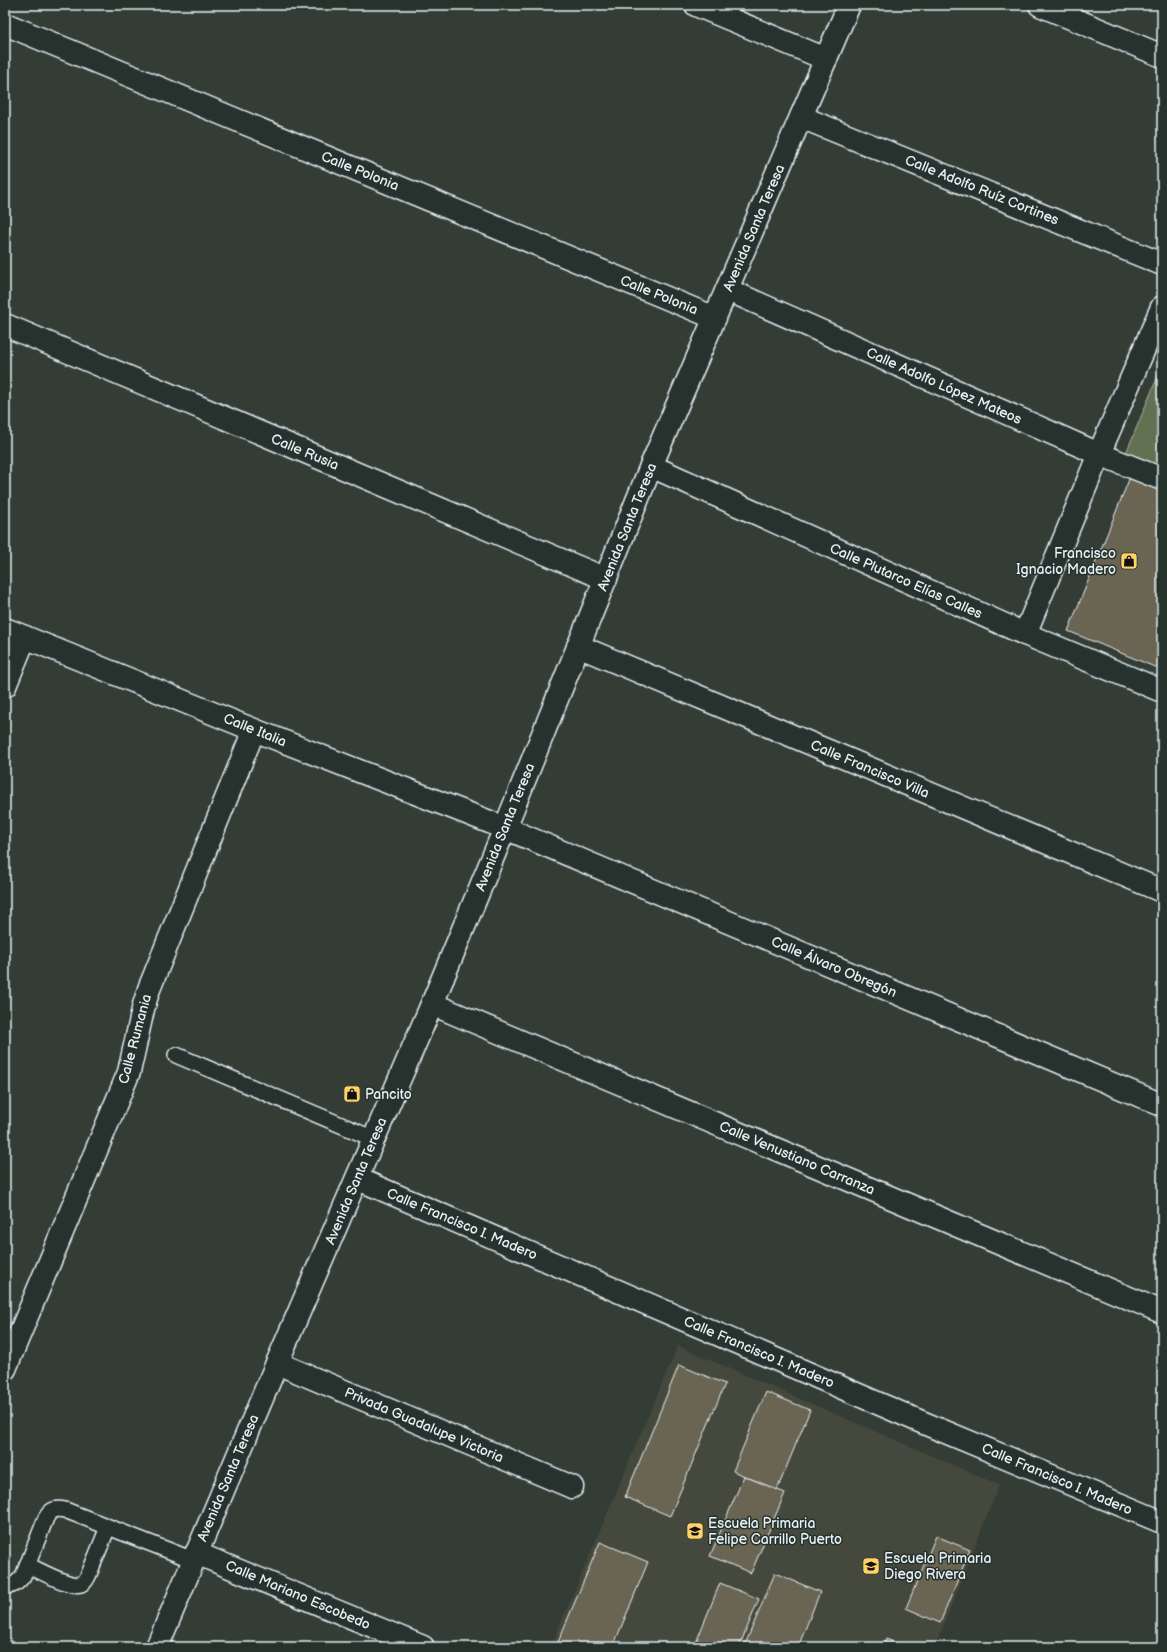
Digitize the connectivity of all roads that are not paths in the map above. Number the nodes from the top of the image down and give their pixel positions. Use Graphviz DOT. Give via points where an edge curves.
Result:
graph roads {
  1 [pos="696,5"];
  2 [pos="849,5"];
  3 [pos="1040,5"];
  4 [pos="5,24"];
  5 [pos="1162,56"];
  6 [pos="826,59"];
  7 [pos="802,117"];
  8 [pos="1162,264"];
  9 [pos="728,290"];
  10 [pos="1162,307"];
  11 [pos="715,318"];
  12 [pos="5,325"];
  13 [pos="1099,454"];
  14 [pos="652,466"];
  15 [pos="1162,479"];
  16 [pos="606,579"];
  17 [pos="5,629"];
  18 [pos="1025,634"];
  19 [pos="25,637"];
  20 [pos="578,646"];
  21 [pos="5,686"];
  22 [pos="1162,691"];
  23 [pos="254,730"];
  24 [pos="505,828"];
  25 [pos="1162,891"];
  26 [pos="432,1004"];
  27 [pos="176,1055"];
  28 [pos="1162,1105"];
  29 [pos="374,1139"];
  30 [pos="358,1179"];
  31 [pos="1162,1312"];
  32 [pos="277,1363"];
  33 [pos="5,1369"];
  34 [pos="572,1487"];
  35 [pos="1162,1522"];
  36 [pos="108,1527"];
  37 [pos="195,1556"];
  38 [pos="27,1565"];
  39 [pos="5,1585"];
  40 [pos="157,1647"];
  41 [pos="423,1647"];
  1 -- 6 [label="street"];
  2 -- 6 [label="street, Avenida Santa Teresa"];
  3 -- 5 [label="street"];
  4 -- 11 [label="street, Calle Polonia"];
  6 -- 7 [label="street, Avenida Santa Teresa"];
  7 -- 8 [label="street, Calle Adolfo Ruíz Cortines"];
  7 -- 9 [label="street, Avenida Santa Teresa"];
  9 -- 11 [label="street, Avenida Santa Teresa"];
  9 -- 13 [label="street, Calle Adolfo López Mateos"];
  10 -- 13 [label="street"];
  11 -- 14 [label="street, Avenida Santa Teresa"];
  12 -- 16 [label="street, Calle Rusia"];
  13 -- 15 [label="street, Calle Adolfo López Mateos"];
  13 -- 18 [label="street"];
  14 -- 16 [label="street, Avenida Santa Teresa"];
  14 -- 18 [label="street, Calle Plutarco Elías Calles"];
  16 -- 20 [label="street, Avenida Santa Teresa"];
  17 -- 19 [label="street, Calle Italia"];
  18 -- 22 [label="street, Calle Plutarco Elías Calles"];
  19 -- 21 [label="street"];
  19 -- 23 [label="street, Calle Italia"];
  20 -- 24 [label="street, Avenida Santa Teresa"];
  20 -- 25 [label="street, Calle Francisco Villa"];
  23 -- 24 [label="street, Calle Italia"];
  23 -- 33 [label="street, Calle Rumania" via="149,989 129,1072"];
  24 -- 26 [label="street, Avenida Santa Teresa"];
  24 -- 28 [label="street, Calle Álvaro Obregón"];
  26 -- 29 [label="street, Avenida Santa Teresa"];
  26 -- 31 [label="street, Calle Venustiano Carranza"];
  27 -- 29 [label="lane"];
  29 -- 30 [label="street, Avenida Santa Teresa"];
  30 -- 32 [label="street, Avenida Santa Teresa"];
  30 -- 35 [label="street, Calle Francisco I. Madero" via="912,1418"];
  32 -- 34 [label="street, Privada Guadalupe Victoria"];
  32 -- 37 [label="street, Avenida Santa Teresa"];
  36 -- 37 [label="lane"];
  36 -- 38 [label="lane" via="66,1510 49,1512"];
  36 -- 38 [label="lane" via="86,1581 81,1584 70,1584"];
  37 -- 40 [label="street, Avenida Santa Teresa"];
  37 -- 41 [label="street, Calle Mariano Escobedo"];
  38 -- 39 [label="lane" via="19,1582"];
}
